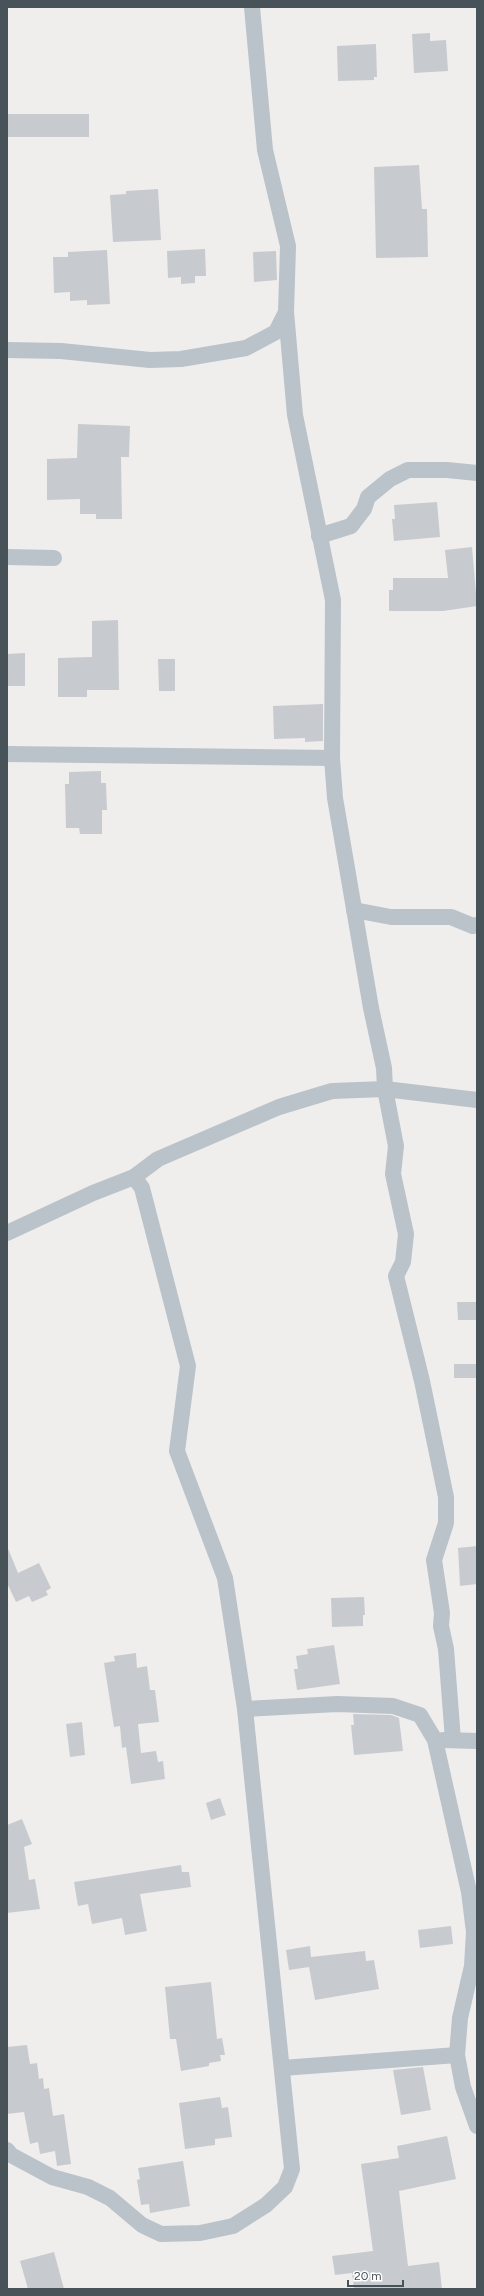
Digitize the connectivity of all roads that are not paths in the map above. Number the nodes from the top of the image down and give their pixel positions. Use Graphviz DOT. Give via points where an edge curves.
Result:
graph roads {
  1 [pos="252,7"];
  2 [pos="286,312"];
  3 [pos="7,350"];
  4 [pos="477,473"];
  5 [pos="319,536"];
  6 [pos="7,557"];
  7 [pos="54,558"];
  8 [pos="7,754"];
  9 [pos="332,758"];
  10 [pos="354,910"];
  11 [pos="477,925"];
  12 [pos="385,1089"];
  13 [pos="477,1100"];
  14 [pos="134,1177"];
  15 [pos="7,1233"];
  16 [pos="245,1709"];
  17 [pos="435,1740"];
  18 [pos="453,1740"];
  19 [pos="477,1741"];
  20 [pos="475,1966"];
  21 [pos="457,2055"];
  22 [pos="282,2068"];
  23 [pos="477,2126"];
  24 [pos="7,2150"];
  1 -- 2 [label="street" via="265,150 288,246"];
  2 -- 3 [label="street" via="276,332 246,348 203,356 150,360 61,351"];
  2 -- 5 [label="street" via="295,415"];
  4 -- 5 [label="street" via="408,470 390,479 368,497 364,510 351,526"];
  5 -- 9 [label="street" via="333,600"];
  6 -- 7 [label="street"];
  8 -- 9 [label="street"];
  9 -- 10 [label="street" via="335,798"];
  10 -- 11 [label="street" via="391,917 452,917 473,926"];
  10 -- 12 [label="street" via="384,1068"];
  12 -- 13 [label="street"];
  12 -- 14 [label="street" via="332,1090 279,1107 158,1159"];
  12 -- 18 [label="street" via="396,1146 393,1174 406,1234 403,1262 396,1276 422,1381 446,1497 446,1523 434,1560 446,1649"];
  14 -- 15 [label="street"];
  14 -- 16 [label="street" via="142,1188 188,1366 177,1451 225,1578"];
  16 -- 17 [label="street" via="337,1704 393,1706 420,1715"];
  16 -- 22 [label="street"];
  17 -- 18 [label="street"];
  17 -- 20 [label="street" via="469,1892"];
  18 -- 19 [label="street"];
  20 -- 21 [label="street" via="460,2018"];
  21 -- 22 [label="street"];
  21 -- 23 [label="street" via="463,2086"];
  22 -- 24 [label="street" via="292,2169 285,2187 266,2205 233,2226 200,2233 161,2234 142,2225 110,2198 88,2187 52,2177 11,2155"];
}
